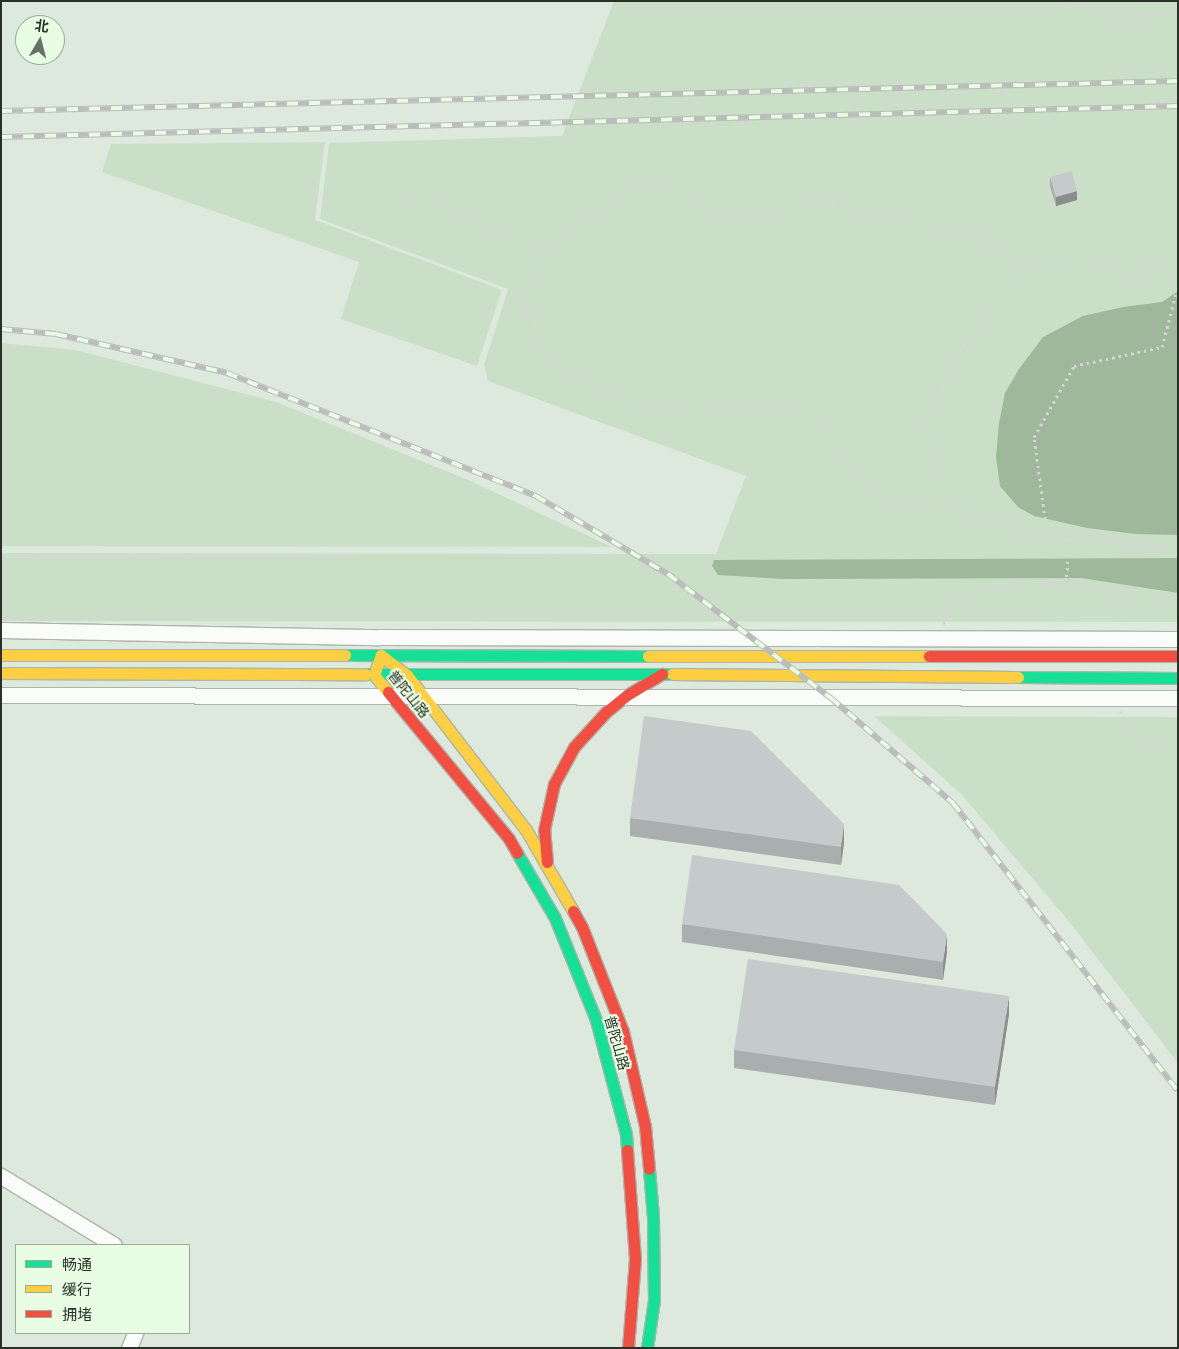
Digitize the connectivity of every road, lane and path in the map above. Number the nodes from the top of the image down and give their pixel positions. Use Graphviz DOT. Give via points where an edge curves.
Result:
graph roads {
  1 [pos="1068,1"];
  2 [pos="1178,9"];
  3 [pos="395,188"];
  4 [pos="544,247"];
  5 [pos="1024,271"];
  6 [pos="1178,271"];
  7 [pos="1178,286"];
  8 [pos="948,499"];
  9 [pos="1047,532"];
  10 [pos="1070,535"];
  11 [pos="1178,545"];
  12 [pos="1066,581"];
  13 [pos="1178,604"];
  14 [pos="1,630"];
  15 [pos="380,637"];
  16 [pos="936,638"];
  17 [pos="1178,639"];
  18 [pos="1,655"];
  19 [pos="381,655"];
  20 [pos="1178,656"];
  21 [pos="1,673"];
  22 [pos="662,674"];
  23 [pos="374,675"];
  24 [pos="407,675"];
  25 [pos="1178,678"];
  26 [pos="627,694"];
  27 [pos="1,695"];
  28 [pos="392,696"];
  29 [pos="423,696"];
  30 [pos="1120,698"];
  31 [pos="1178,698"];
  32 [pos="1178,750"];
  33 [pos="548,869"];
  34 [pos="1,1176"];
  35 [pos="112,1244"];
  36 [pos="135,1334"];
  37 [pos="129,1348"];
  38 [pos="628,1348"];
  39 [pos="647,1348"];
  1 -- 2 [label="path" via="1105,20 1155,15"];
  3 -- 4 [label="path" via="443,205 464,219 495,232"];
  4 -- 5 [label="path" via="578,227 622,192 652,188 677,190 734,221 753,222 803,200 838,202 882,217 911,219 945,236 982,240 1014,257"];
  4 -- 8 [label="path" via="534,264 527,306 530,326 543,351 571,376 635,401 785,404 812,416 871,489 888,502 905,507 930,505"];
  5 -- 6 [label="path" via="1032,266 1068,262 1125,272"];
  5 -- 8 [label="path" via="1012,279 938,389 928,420 929,449"];
  7 -- 9 [label="path" via="1162,347 1074,366 1034,438"];
  8 -- 9 [label="path" via="978,516"];
  9 -- 10 [label="path"];
  10 -- 11 [label="path"];
  10 -- 12 [label="path"];
  12 -- 13 [label="path"];
  12 -- 16 [label="path" via="1021,582 976,592 950,609"];
  14 -- 15 [label="street"];
  15 -- 16 [label="street"];
  15 -- 19 [label="street"];
  16 -- 17 [label="street"];
  18 -- 19 [label="main road"];
  19 -- 20 [label="main road"];
  19 -- 23 [label="main road, 普陀山路"];
  19 -- 24 [label="main road, 普陀山路"];
  21 -- 23 [label="main road"];
  22 -- 24 [label="main road"];
  22 -- 25 [label="main road"];
  22 -- 26 [label="main road"];
  23 -- 24 [label="main road"];
  23 -- 28 [label="main road, 普陀山路"];
  24 -- 29 [label="main road, 普陀山路"];
  26 -- 29 [label="street"];
  26 -- 30 [label="street"];
  26 -- 33 [label="main road" via="574,748 554,784 544,830"];
  27 -- 28 [label="street"];
  28 -- 29 [label="street"];
  28 -- 38 [label="main road, 普陀山路" via="509,839 556,918 596,1020 626,1134 635,1259"];
  29 -- 33 [label="main road, 普陀山路" via="526,830"];
  30 -- 31 [label="street"];
  30 -- 32 [label="path" via="1122,730"];
  33 -- 39 [label="main road, 普陀山路" via="582,928 623,1031 645,1126 653,1226 654,1300"];
  34 -- 35 [label="street"];
  36 -- 37 [label="street"];
}
